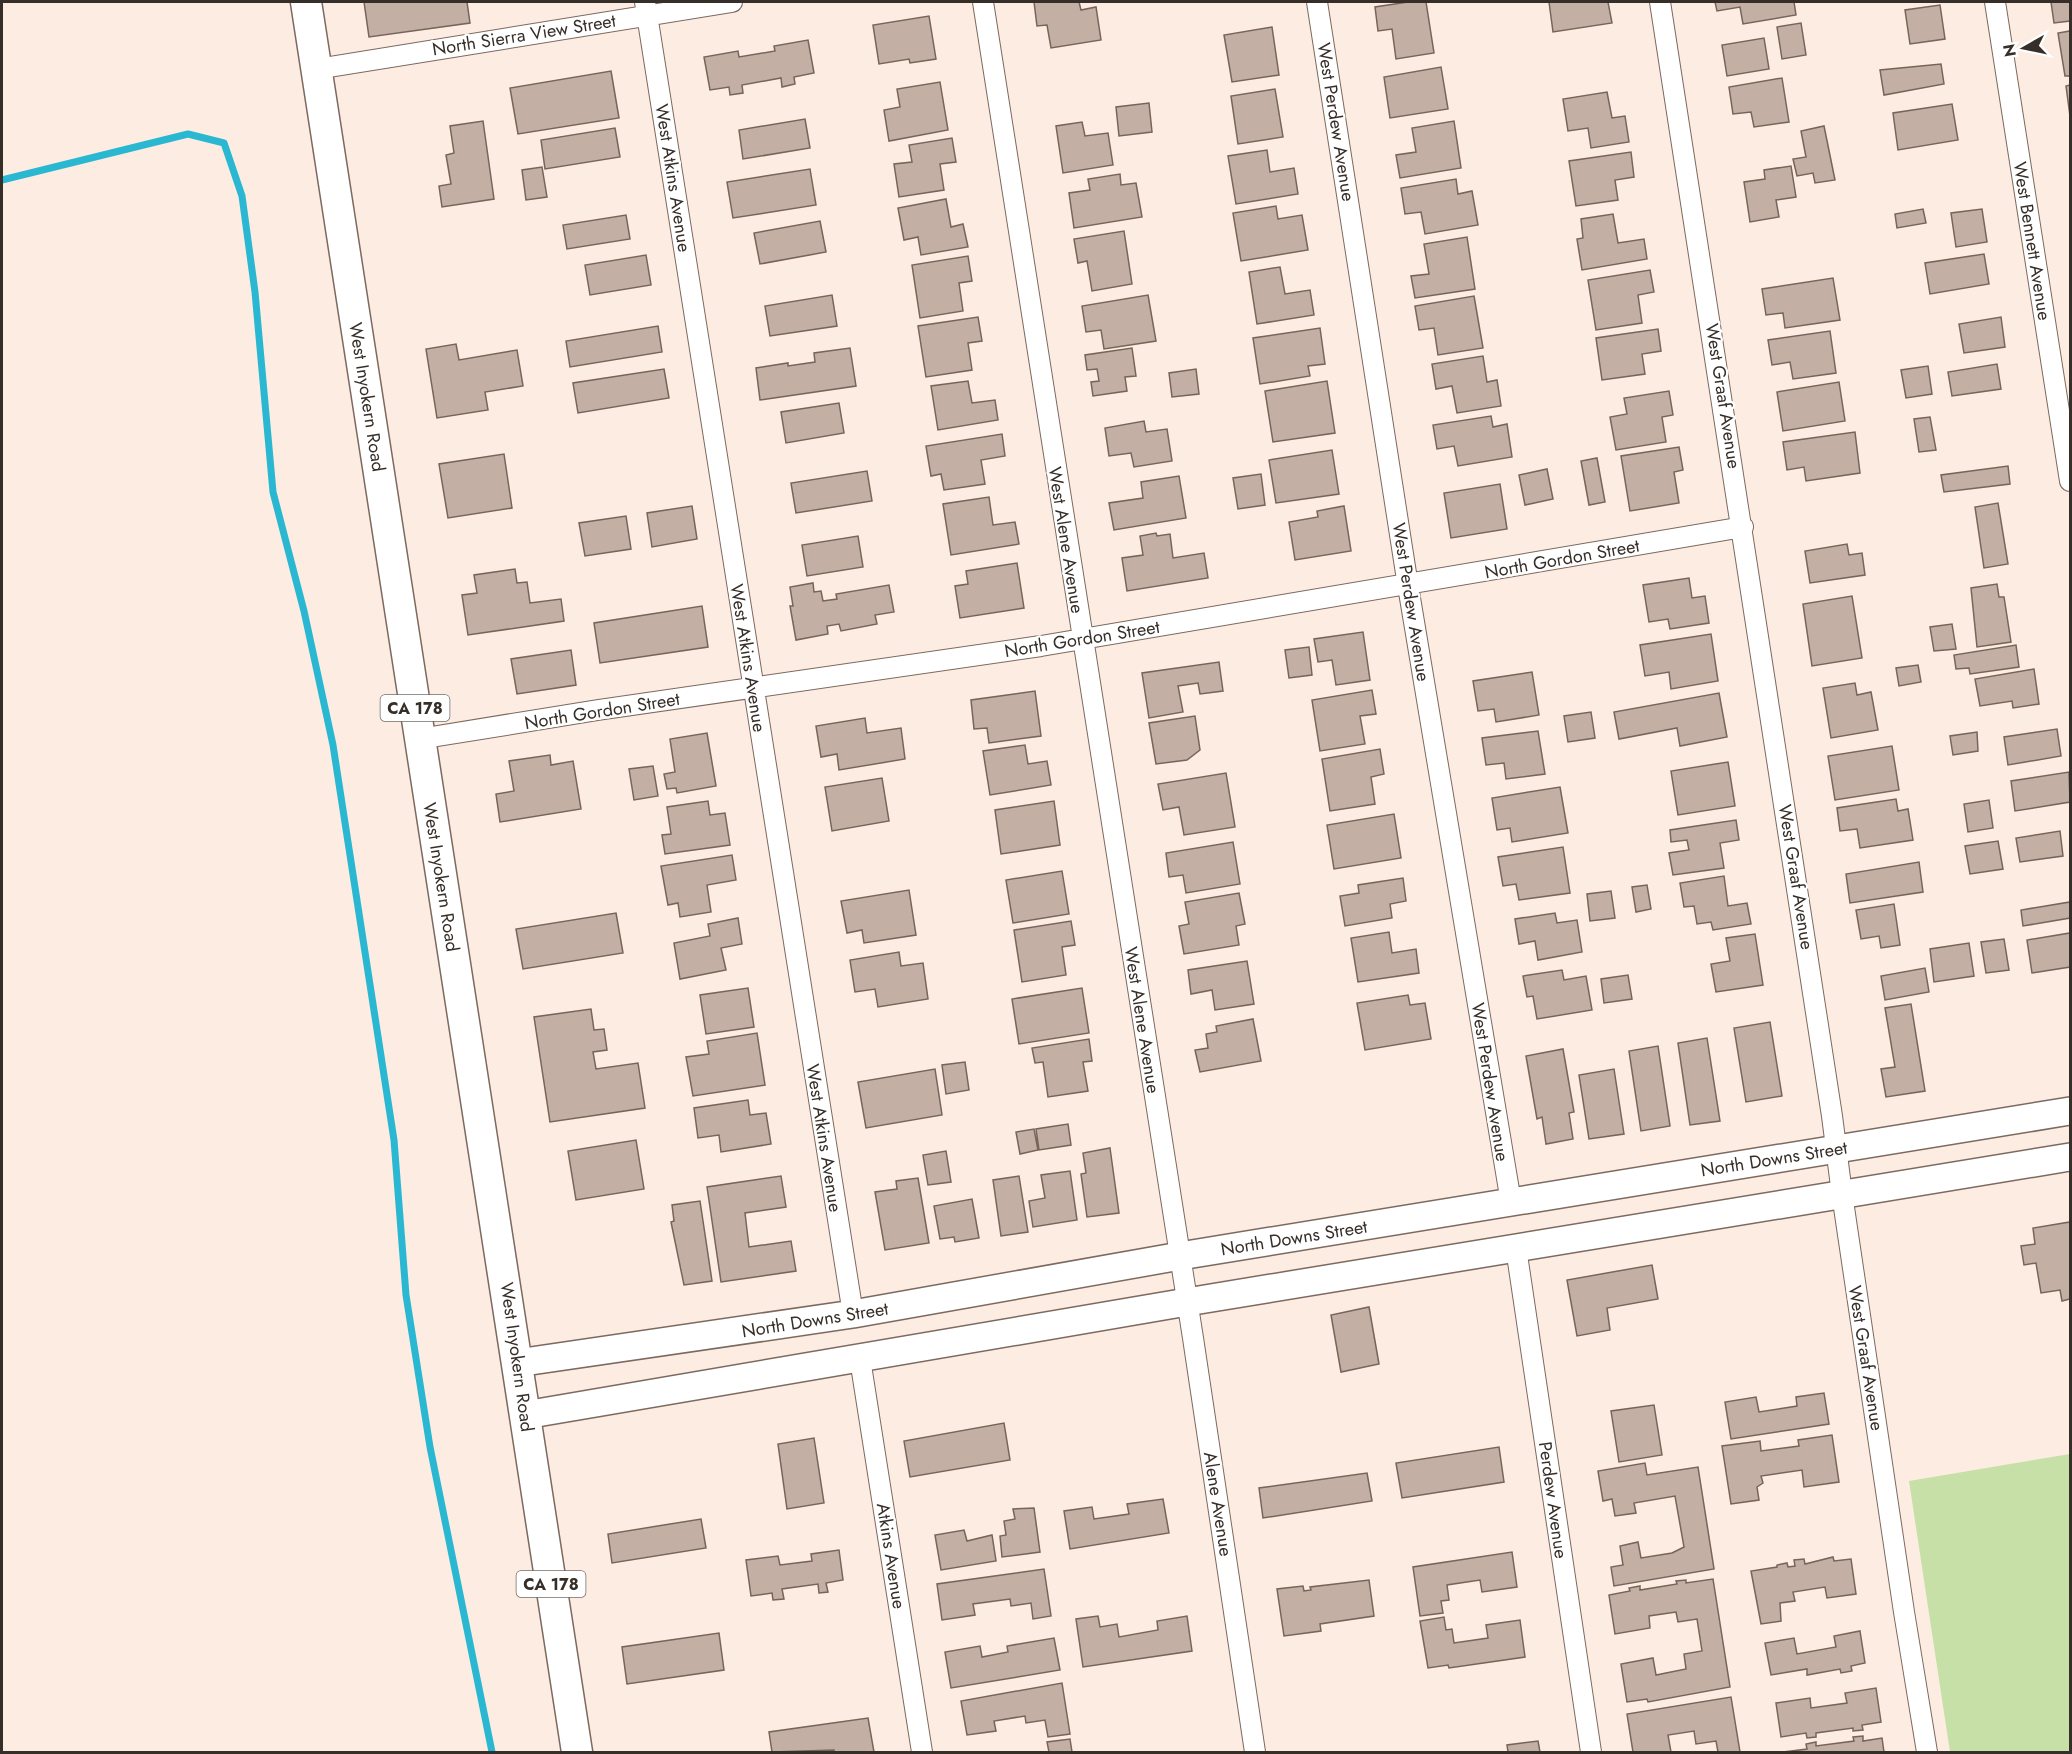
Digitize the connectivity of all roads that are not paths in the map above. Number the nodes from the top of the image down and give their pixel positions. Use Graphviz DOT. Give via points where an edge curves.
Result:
graph roads {
  1 [pos="306,2"];
  2 [pos="732,2"];
  3 [pos="982,2"];
  4 [pos="1317,2"];
  5 [pos="1660,2"];
  6 [pos="1995,2"];
  7 [pos="646,8"];
  8 [pos="316,69"];
  9 [pos="2070,481"];
  10 [pos="1743,527"];
  11 [pos="1408,586"];
  12 [pos="1081,639"];
  13 [pos="753,689"];
  14 [pos="419,740"];
  15 [pos="2070,1111"];
  16 [pos="1836,1148"];
  17 [pos="2070,1157"];
  18 [pos="1842,1194"];
  19 [pos="1511,1202"];
  20 [pos="1516,1248"];
  21 [pos="1180,1256"];
  22 [pos="1187,1302"];
  23 [pos="853,1314"];
  24 [pos="860,1359"];
  25 [pos="518,1363"];
  26 [pos="525,1415"];
  27 [pos="577,1752"];
  28 [pos="922,1752"];
  29 [pos="1255,1752"];
  30 [pos="1591,1752"];
  31 [pos="1927,1752"];
  1 -- 8 [label="main road, West Inyokern Road / CA 178"];
  2 -- 7 [label="street, North Sierra View Street"];
  3 -- 12 [label="street, West Alene Avenue"];
  4 -- 11 [label="street, West Perdew Avenue"];
  5 -- 10 [label="street, West Graaf Avenue"];
  6 -- 9 [label="street, West Bennett Avenue"];
  7 -- 8 [label="street, North Sierra View Street"];
  7 -- 13 [label="street, West Atkins Avenue"];
  8 -- 14 [label="main road, West Inyokern Road / CA 178"];
  10 -- 11 [label="street, North Gordon Street"];
  10 -- 16 [label="street, West Graaf Avenue"];
  11 -- 12 [label="street, North Gordon Street"];
  11 -- 19 [label="street, West Perdew Avenue"];
  12 -- 13 [label="street, North Gordon Street"];
  12 -- 21 [label="street, West Alene Avenue"];
  13 -- 14 [label="street, North Gordon Street"];
  13 -- 23 [label="street, West Atkins Avenue"];
  14 -- 25 [label="main road, West Inyokern Road / CA 178"];
  15 -- 16 [label="street, North Downs Street"];
  16 -- 18 [label="street, West Graaf Avenue"];
  16 -- 19 [label="street, North Downs Street"];
  17 -- 18 [label="street"];
  18 -- 20 [label="street"];
  18 -- 31 [label="street, West Graaf Avenue"];
  19 -- 21 [label="street, North Downs Street"];
  20 -- 22 [label="street"];
  20 -- 30 [label="street, Perdew Avenue"];
  21 -- 22 [label="street, Alene Avenue"];
  21 -- 23 [label="street, North Downs Street"];
  22 -- 24 [label="street"];
  22 -- 29 [label="street, Alene Avenue"];
  23 -- 25 [label="street, North Downs Street"];
  24 -- 26 [label="street"];
  24 -- 28 [label="street, Atkins Avenue"];
  25 -- 26 [label="main road, West Inyokern Road / CA 178"];
  26 -- 27 [label="main road, West Inyokern Road / CA 178"];
}
